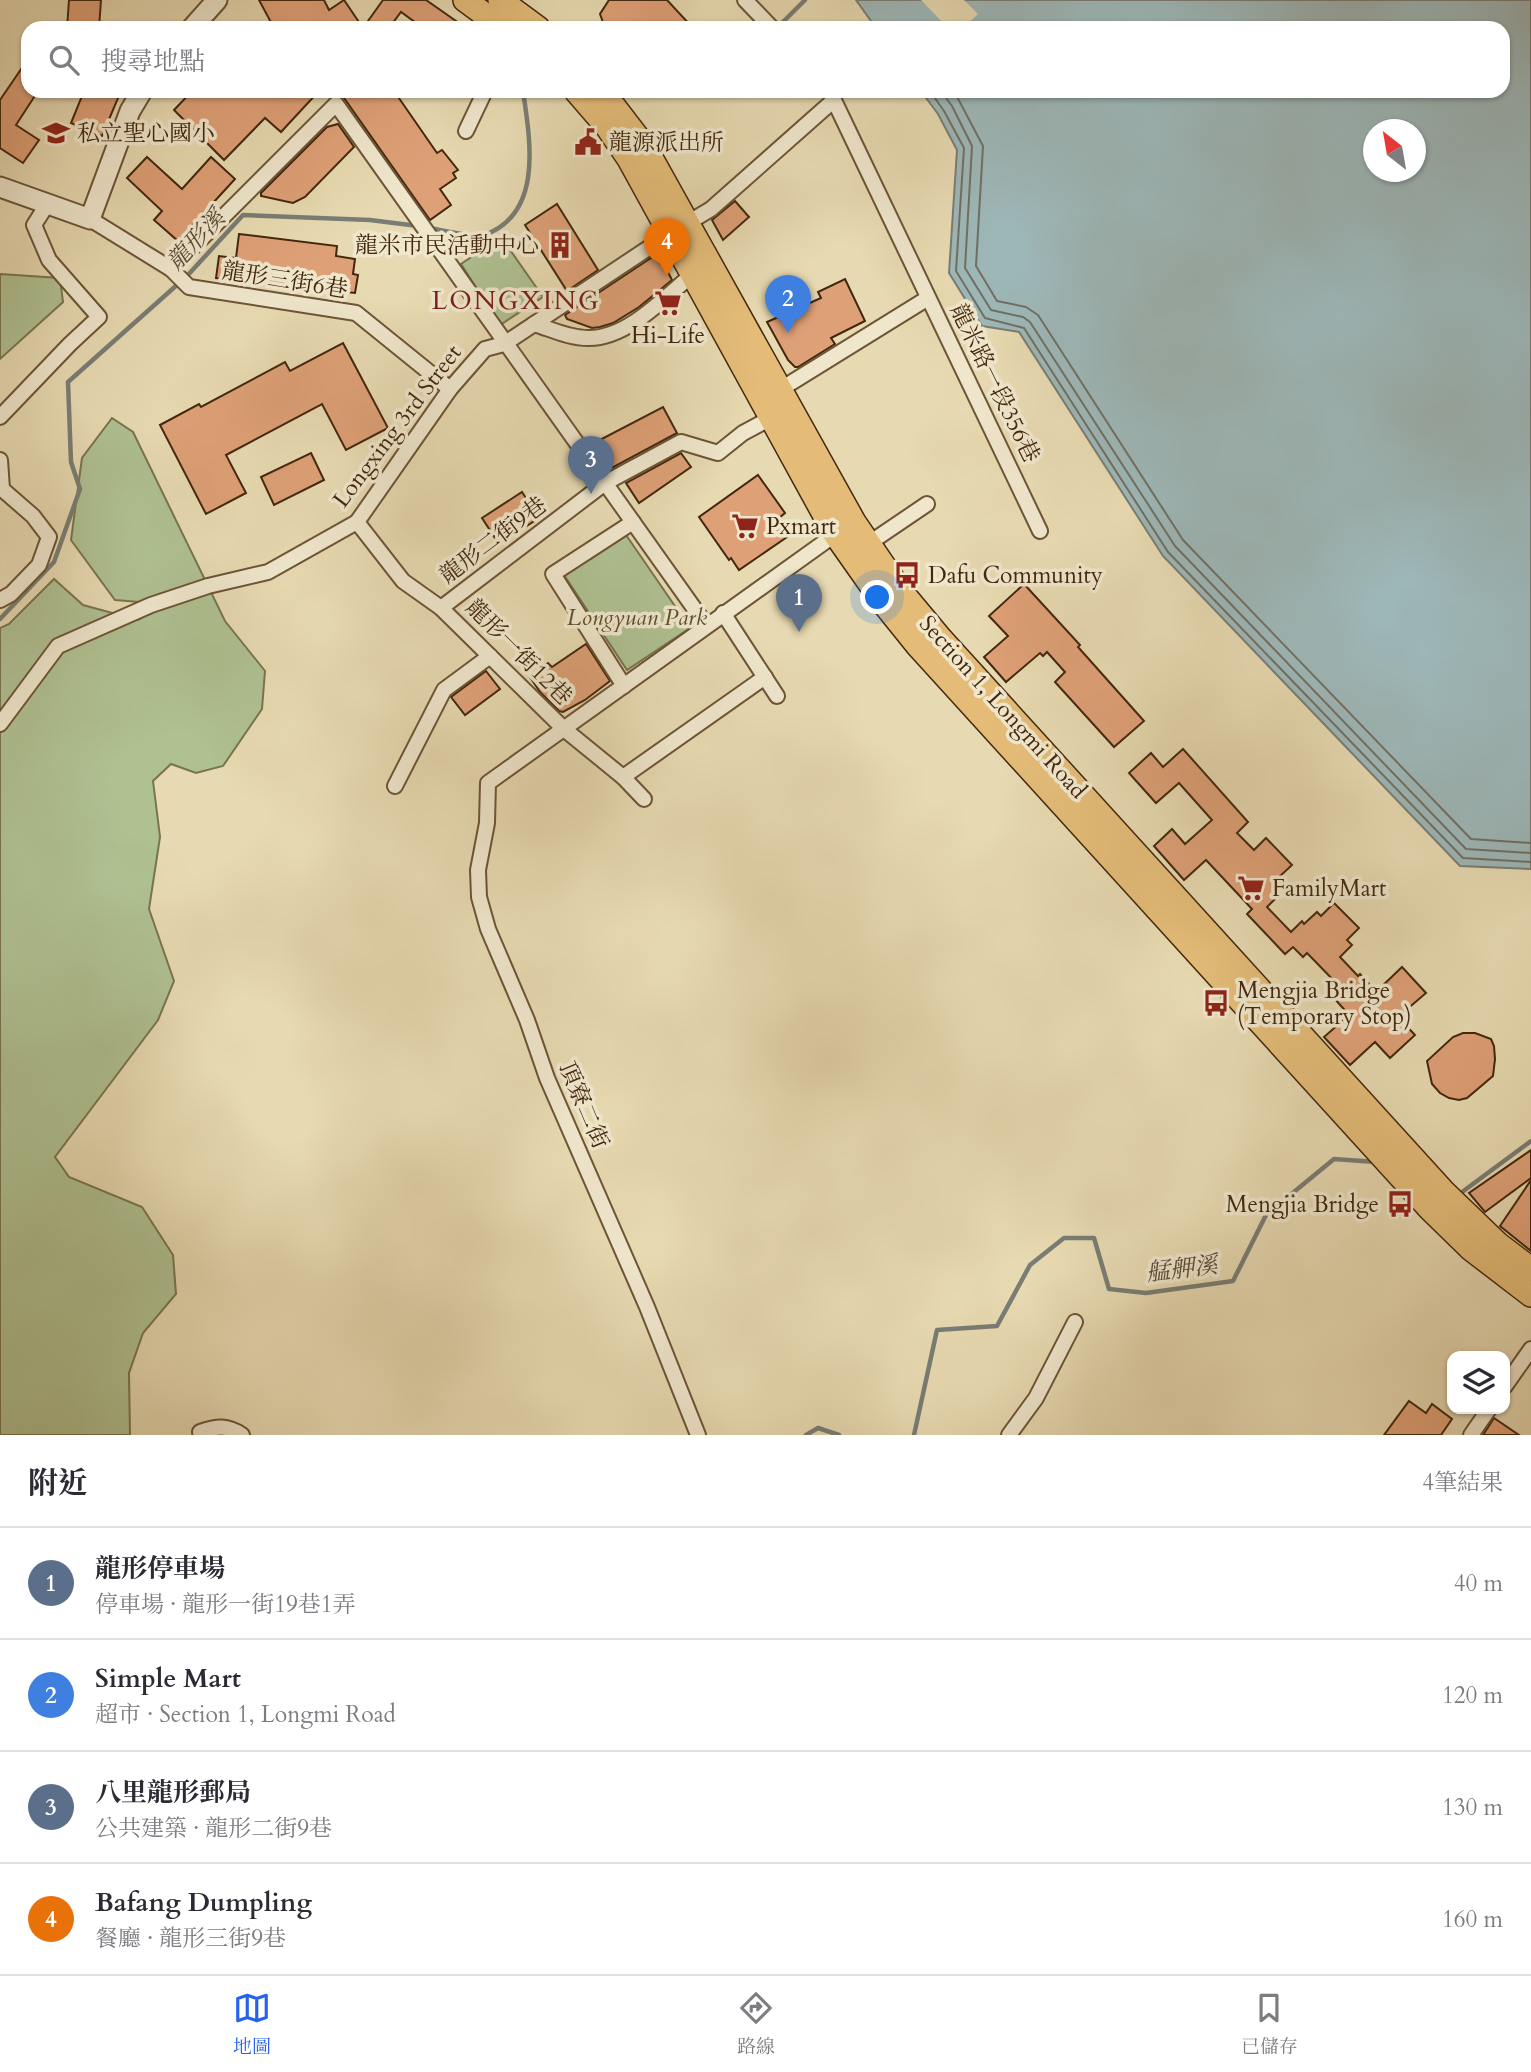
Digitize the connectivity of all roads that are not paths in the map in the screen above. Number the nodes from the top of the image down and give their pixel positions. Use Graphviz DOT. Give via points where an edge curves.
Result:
graph roads {
  1 [pos="217,0"];
  2 [pos="465,0"];
  3 [pos="500,0"];
  4 [pos="745,0"];
  5 [pos="198,21"];
  6 [pos="494,21"];
  7 [pos="528,21"];
  8 [pos="765,21"];
  9 [pos="138,98"];
  10 [pos="482,98"];
  11 [pos="589,98"];
  12 [pos="829,98"];
  13 [pos="833,98"];
  14 [pos="466,131"];
  15 [pos="0,187"];
  16 [pos="48,204"];
  17 [pos="90,219"];
  18 [pos="680,228"];
  19 [pos="174,272"];
  20 [pos="694,273"];
  21 [pos="928,298"];
  22 [pos="534,324"];
  23 [pos="505,344"];
  24 [pos="450,388"];
  25 [pos="781,390"];
  26 [pos="0,416"];
  27 [pos="772,417"];
  28 [pos="0,460"];
  29 [pos="605,483"];
  30 [pos="927,504"];
  31 [pos="356,522"];
  32 [pos="633,522"];
  33 [pos="845,528"];
  34 [pos="1040,531"];
  35 [pos="868,544"];
  36 [pos="0,600"];
  37 [pos="441,608"];
  38 [pos="723,613"];
  39 [pos="706,625"];
  40 [pos="490,656"];
  41 [pos="765,677"];
  42 [pos="624,686"];
  43 [pos="777,696"];
  44 [pos="2,716"];
  45 [pos="564,729"];
  46 [pos="623,776"];
  47 [pos="395,786"];
  48 [pos="644,799"];
  49 [pos="1437,1200"];
  50 [pos="1531,1269"];
  51 [pos="1531,1295"];
  52 [pos="1075,1322"];
  53 [pos="1531,1349"];
  54 [pos="1510,1379"];
  55 [pos="1486,1414"];
  56 [pos="200,1432"];
  57 [pos="242,1435"];
  58 [pos="698,1435"];
  59 [pos="1009,1435"];
  60 [pos="1471,1435"];
  1 -- 5 [label="street"];
  2 -- 6 [label="main road"];
  3 -- 7 [label="main road"];
  4 -- 8 [label="street"];
  9 -- 17 [label="street"];
  10 -- 14 [label="street"];
  11 -- 18 [label="main road, Section 1, Longmi Road"];
  12 -- 18 [label="street, Longxing 3rd Street" via="711,209"];
  13 -- 21 [label="street"];
  15 -- 16 [label="street"];
  16 -- 17 [label="street"];
  16 -- 26 [label="street" via="34,225 49,260 99,317"];
  17 -- 19 [label="street, 龍形三街6巷"];
  18 -- 20 [label="main road, Section 1, Longmi Road"];
  18 -- 22 [label="street, Longxing 3rd Street"];
  18 -- 25 [label="main road, Section 1, Longmi Road"];
  19 -- 23 [label="street" via="336,104"];
  19 -- 24 [label="street, 龍形三街6巷" via="189,287 356,313"];
  20 -- 22 [label="street" via="624,330 589,339"];
  20 -- 27 [label="main road, Section 1, Longmi Road"];
  21 -- 25 [label="street, 龍米路一段356巷"];
  21 -- 34 [label="street, 龍米路一段356巷"];
  22 -- 23 [label="street, Longxing 3rd Street"];
  23 -- 24 [label="street, Longxing 3rd Street" via="485,349"];
  23 -- 29 [label="street"];
  24 -- 31 [label="street, Longxing 3rd Street"];
  25 -- 33 [label="main road, Section 1, Longmi Road"];
  27 -- 29 [label="street, 龍形二街9巷" via="718,453 681,442"];
  27 -- 33 [label="main road, Section 1, Longmi Road"];
  28 -- 36 [label="street" via="2,489 49,537 39,565"];
  29 -- 32 [label="street"];
  29 -- 37 [label="street, 龍形二街9巷"];
  30 -- 35 [label="street"];
  31 -- 37 [label="street, 龍形一街12巷" via="403,581"];
  31 -- 44 [label="street, Longxing 3rd Street" via="268,572 151,606 58,646"];
  32 -- 39 [label="street"];
  32 -- 42 [label="street" via="553,574"];
  33 -- 35 [label="main road, Section 1, Longmi Road"];
  33 -- 38 [label="street"];
  33 -- 49 [label="main road, Section 1, Longmi Road" via="877,594 918,646 1340,1110"];
  35 -- 49 [label="main road, Section 1, Longmi Road" via="941,639"];
  37 -- 40 [label="street, 龍形一街12巷"];
  38 -- 39 [label="street"];
  38 -- 41 [label="street"];
  39 -- 42 [label="street"];
  40 -- 45 [label="street, 龍形一街12巷"];
  40 -- 47 [label="street" via="444,690"];
  41 -- 43 [label="street"];
  41 -- 46 [label="street"];
  42 -- 45 [label="street"];
  45 -- 46 [label="street, 龍形一街12巷"];
  45 -- 58 [label="street, 頂寮二街" via="488,783 479,897 547,1078"];
  46 -- 48 [label="street, 龍形一街12巷"];
  49 -- 50 [label="main road" via="1460,1209"];
  49 -- 51 [label="main road, Section 1, Longmi Road" via="1471,1249"];
  52 -- 59 [label="street" via="1036,1398"];
  53 -- 54 [label="street"];
  55 -- 60 [label="street"];
  56 -- 57 [label="street" via="231,1427"];
}
